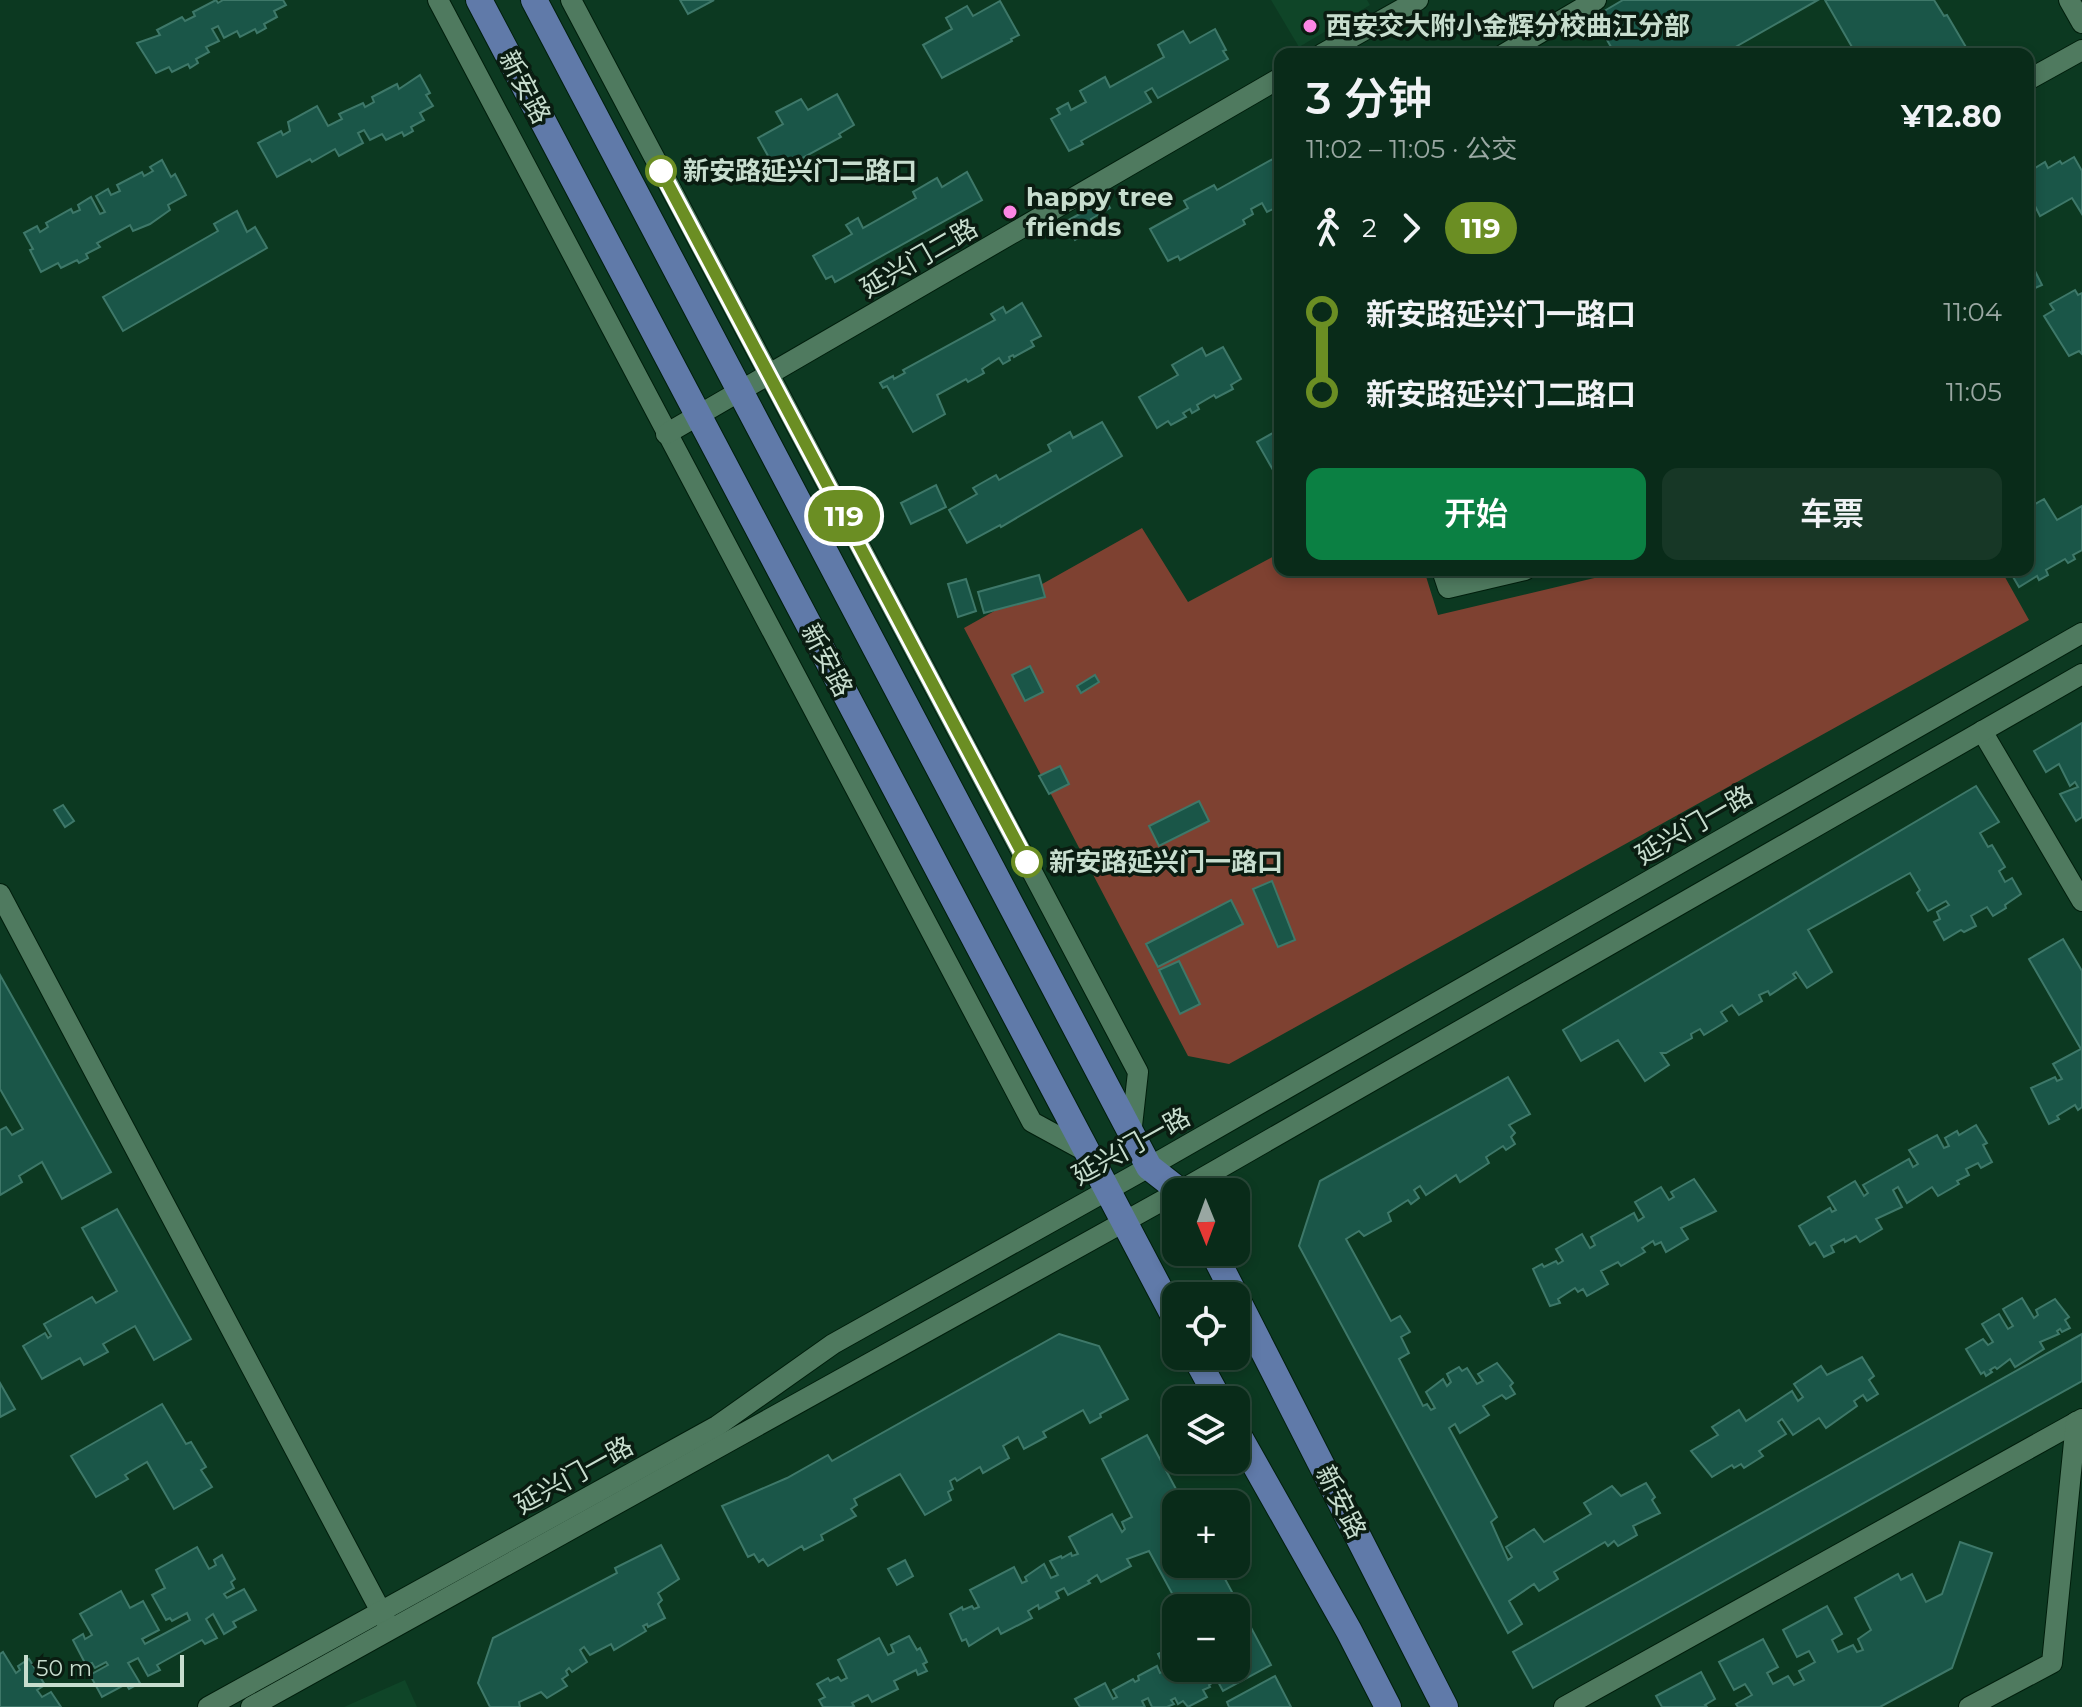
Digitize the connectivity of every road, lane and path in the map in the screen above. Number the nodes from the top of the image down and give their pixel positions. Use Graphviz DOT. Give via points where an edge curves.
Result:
graph roads {
  1 [pos="438,0"];
  2 [pos="479,0"];
  3 [pos="534,0"];
  4 [pos="571,0"];
  5 [pos="1418,0"];
  6 [pos="1596,0"];
  7 [pos="2069,0"];
  8 [pos="2082,23"];
  9 [pos="1333,48"];
  10 [pos="1514,48"];
  11 [pos="2082,50"];
  12 [pos="2034,77"];
  13 [pos="1274,81"];
  14 [pos="769,375"];
  15 [pos="740,392"];
  16 [pos="698,416"];
  17 [pos="666,434"];
  18 [pos="1444,576"];
  19 [pos="1499,576"];
  20 [pos="2082,633"];
  21 [pos="2082,674"];
  22 [pos="1982,731"];
  23 [pos="0,894"];
  24 [pos="2082,901"];
  25 [pos="1131,1135"];
  26 [pos="1087,1152"];
  27 [pos="1149,1167"];
  28 [pos="1162,1178"];
  29 [pos="1203,1178"];
  30 [pos="1106,1189"];
  31 [pos="1162,1201"];
  32 [pos="1123,1222"];
  33 [pos="1220,1266"];
  34 [pos="1162,1294"];
  35 [pos="2079,1420"];
  36 [pos="1250,1456"];
  37 [pos="385,1620"];
  38 [pos="208,1707"];
  39 [pos="251,1707"];
  40 [pos="1388,1707"];
  41 [pos="1445,1707"];
  42 [pos="1564,1707"];
  43 [pos="1969,1707"];
  1 -- 17 [label="street"];
  2 -- 16 [label="main road, 新安路"];
  3 -- 15 [label="main road, 新安路"];
  4 -- 14 [label="street"];
  5 -- 9 [label="street"];
  6 -- 10 [label="street"];
  7 -- 8 [label="street"];
  11 -- 12 [label="street"];
  13 -- 14 [label="street, 延兴门二路"];
  14 -- 15 [label="street, 延兴门二路"];
  14 -- 25 [label="street" via="1138,1072"];
  15 -- 16 [label="street, 延兴门二路"];
  15 -- 25 [label="main road, 新安路"];
  16 -- 17 [label="street, 延兴门二路"];
  16 -- 26 [label="main road, 新安路"];
  17 -- 26 [label="street" via="1032,1122"];
  18 -- 19 [label="street" via="1448,588"];
  20 -- 27 [label="street, 延兴门一路"];
  21 -- 22 [label="street, 延兴门一路"];
  22 -- 24 [label="street"];
  22 -- 29 [label="street, 延兴门一路"];
  23 -- 37 [label="street"];
  25 -- 27 [label="main road, 新安路"];
  26 -- 30 [label="main road, 新安路"];
  27 -- 28 [label="main road, 新安路"];
  27 -- 30 [label="street, 延兴门一路"];
  30 -- 32 [label="main road, 新安路"];
  30 -- 37 [label="street, 延兴门一路" via="833,1344 717,1426"];
  31 -- 32 [label="street, 延兴门一路"];
  32 -- 34 [label="main road, 新安路"];
  32 -- 37 [label="street, 延兴门一路"];
  33 -- 41 [label="main road, 新安路"];
  35 -- 42 [label="street"];
  35 -- 43 [label="street" via="2052,1663"];
  36 -- 40 [label="main road"];
  37 -- 38 [label="street, 延兴门一路"];
  37 -- 39 [label="street, 延兴门一路"];
}
